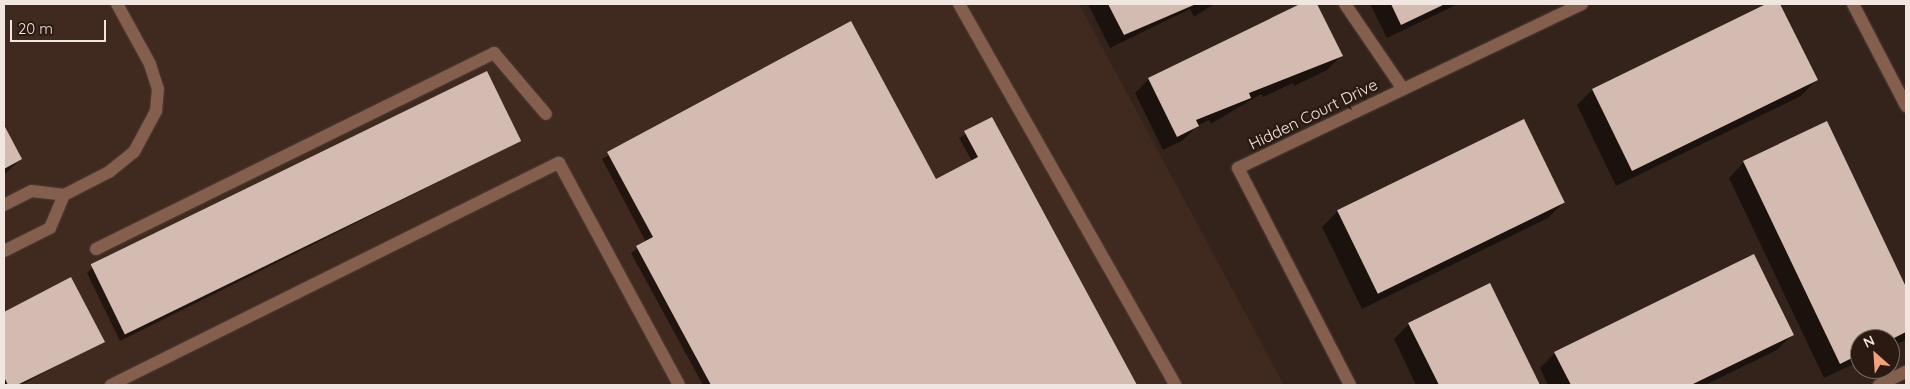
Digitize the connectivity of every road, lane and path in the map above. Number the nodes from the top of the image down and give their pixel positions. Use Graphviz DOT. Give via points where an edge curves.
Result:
graph roads {
  1 [pos="117,4"];
  2 [pos="959,4"];
  3 [pos="1345,4"];
  4 [pos="1582,4"];
  5 [pos="1853,4"];
  6 [pos="1403,89"];
  7 [pos="1906,106"];
  8 [pos="546,114"];
  9 [pos="64,195"];
  10 [pos="4,204"];
  11 [pos="96,249"];
  12 [pos="4,251"];
  13 [pos="1906,372"];
  14 [pos="112,385"];
  15 [pos="679,385"];
  16 [pos="1174,385"];
  17 [pos="1350,385"];
  18 [pos="1879,385"];
  1 -- 9 [label="street" via="150,64 158,89 156,111 134,152 109,172"];
  2 -- 16 [label="street"];
  3 -- 6 [label="street, Hidden Court Drive"];
  4 -- 6 [label="street, Hidden Court Drive"];
  5 -- 7 [label="street"];
  6 -- 17 [label="street, Hidden Court Drive" via="1238,168"];
  8 -- 11 [label="street" via="494,53"];
  9 -- 10 [label="street" via="32,191"];
  9 -- 12 [label="street" via="50,228"];
  13 -- 18 [label="street"];
  14 -- 15 [label="street" via="559,163"];
}
